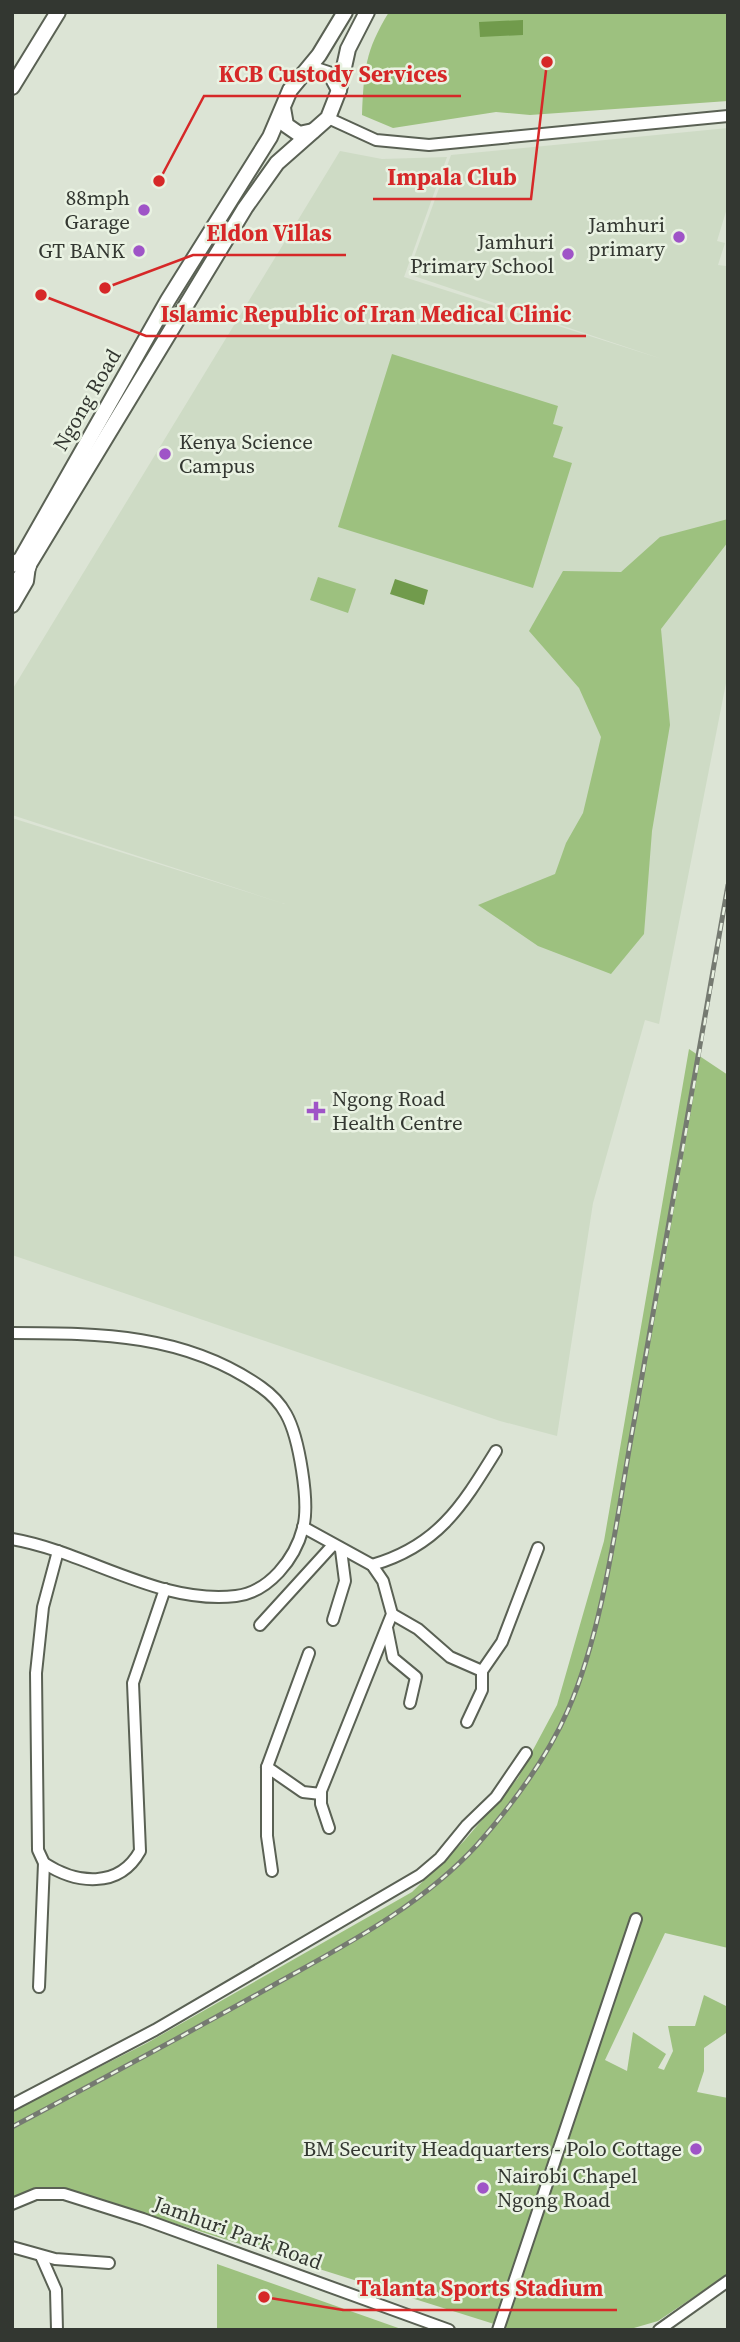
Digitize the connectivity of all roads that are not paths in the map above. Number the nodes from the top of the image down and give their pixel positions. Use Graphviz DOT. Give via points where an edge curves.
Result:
graph roads {
  1 [pos="58,12"];
  2 [pos="345,12"];
  3 [pos="367,12"];
  4 [pos="303,74"];
  5 [pos="12,87"];
  6 [pos="339,90"];
  7 [pos="283,108"];
  8 [pos="728,116"];
  9 [pos="328,117"];
  10 [pos="317,130"];
  11 [pos="18,566"];
  12 [pos="12,592"];
  13 [pos="12,605"];
  14 [pos="12,1333"];
  15 [pos="496,1451"];
  16 [pos="303,1527"];
  17 [pos="12,1539"];
  18 [pos="337,1548"];
  19 [pos="538,1548"];
  20 [pos="58,1550"];
  21 [pos="372,1565"];
  22 [pos="165,1589"];
  23 [pos="392,1614"];
  24 [pos="333,1620"];
  25 [pos="260,1625"];
  26 [pos="387,1625"];
  27 [pos="309,1653"];
  28 [pos="482,1671"];
  29 [pos="410,1703"];
  30 [pos="467,1722"];
  31 [pos="526,1753"];
  32 [pos="267,1767"];
  33 [pos="321,1794"];
  34 [pos="329,1828"];
  35 [pos="44,1863"];
  36 [pos="272,1871"];
  37 [pos="636,1919"];
  38 [pos="40,1987"];
  39 [pos="12,2105"];
  40 [pos="12,2204"];
  41 [pos="12,2247"];
  42 [pos="41,2256"];
  43 [pos="110,2263"];
  44 [pos="728,2281"];
  45 [pos="57,2330"];
  46 [pos="449,2330"];
  47 [pos="498,2330"];
  48 [pos="658,2330"];
  1 -- 5 [label="main road"];
  2 -- 4 [label="main road, Ngong Road"];
  3 -- 6 [label="main road, Ngong Road" via="348,49"];
  4 -- 6 [label="main road" via="331,75"];
  4 -- 7 [label="main road, Ngong Road"];
  6 -- 9 [label="main road, Ngong Road"];
  7 -- 10 [label="main road" via="286,125 299,134"];
  7 -- 11 [label="main road, Ngong Road"];
  8 -- 9 [label="street" via="429,145 376,140"];
  9 -- 10 [label="main road, Ngong Road"];
  10 -- 11 [label="main road, Ngong Road" via="277,163 245,208 101,448"];
  11 -- 12 [label="main road, Ngong Road"];
  11 -- 13 [label="main road, Ngong Road" via="26,581"];
  14 -- 16 [label="street" via="123,1336 208,1358 263,1388 287,1415 293,1433 305,1504"];
  15 -- 21 [label="street" via="437,1533 406,1554"];
  16 -- 18 [label="street"];
  16 -- 22 [label="street" via="276,1575 253,1592 204,1597"];
  17 -- 20 [label="street"];
  18 -- 21 [label="street"];
  18 -- 24 [label="street" via="345,1580"];
  18 -- 25 [label="street"];
  19 -- 28 [label="street" via="502,1642"];
  20 -- 22 [label="street"];
  20 -- 35 [label="street" via="43,1607 36,1673 38,1850"];
  21 -- 23 [label="street" via="383,1581"];
  22 -- 35 [label="street" via="133,1683 140,1852 126,1870 92,1881"];
  23 -- 26 [label="street"];
  23 -- 28 [label="street" via="450,1657"];
  26 -- 29 [label="street" via="393,1658 416,1677"];
  26 -- 33 [label="street"];
  27 -- 32 [label="street"];
  28 -- 30 [label="street" via="482,1690"];
  31 -- 39 [label="street" via="496,1797 420,1875 155,2030"];
  32 -- 33 [label="street" via="303,1792"];
  32 -- 36 [label="street"];
  33 -- 34 [label="street"];
  35 -- 38 [label="street"];
  37 -- 47 [label="street"];
  40 -- 46 [label="street, Jamhuri Park Road" via="43,2193 64,2194"];
  41 -- 42 [label="street"];
  42 -- 43 [label="street"];
  42 -- 45 [label="street" via="56,2290"];
  44 -- 48 [label="street"];
}
